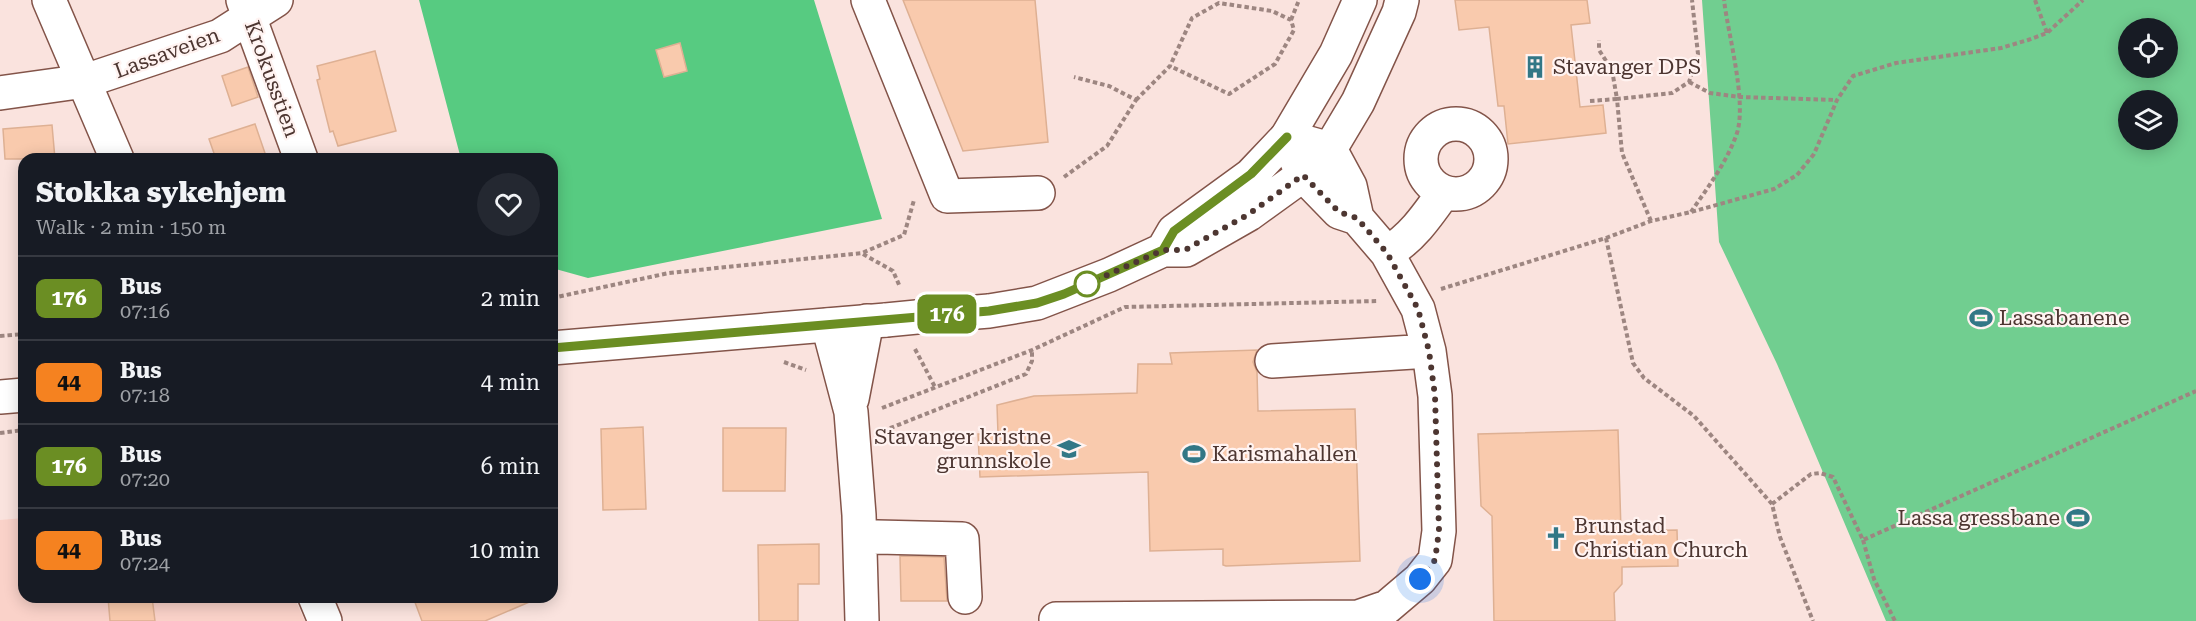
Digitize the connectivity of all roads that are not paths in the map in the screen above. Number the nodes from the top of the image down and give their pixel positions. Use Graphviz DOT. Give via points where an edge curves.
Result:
graph roads {
  1 [pos="48,0"];
  2 [pos="868,0"];
  3 [pos="1360,0"];
  4 [pos="1402,0"];
  5 [pos="256,5"];
  6 [pos="86,81"];
  7 [pos="0,93"];
  8 [pos="1287,137"];
  9 [pos="1330,150"];
  10 [pos="115,153"];
  11 [pos="299,153"];
  12 [pos="1303,175"];
  13 [pos="1444,192"];
  14 [pos="1038,193"];
  15 [pos="1357,218"];
  16 [pos="1163,250"];
  17 [pos="1387,253"];
  18 [pos="876,320"];
  19 [pos="828,325"];
  20 [pos="558,348"];
  21 [pos="1429,351"];
  22 [pos="1272,361"];
  23 [pos="18,396"];
  24 [pos="0,397"];
  25 [pos="866,410"];
  26 [pos="860,539"];
  27 [pos="965,597"];
  28 [pos="318,603"];
  29 [pos="1056,619"];
  30 [pos="325,621"];
  31 [pos="862,621"];
  1 -- 6 [label="street"];
  2 -- 14 [label="street" via="947,196"];
  3 -- 8 [label="street" via="1336,54"];
  4 -- 9 [label="street" via="1358,102"];
  5 -- 6 [label="street, Lassaveien" via="219,36"];
  5 -- 11 [label="street, Krokusstien"];
  6 -- 7 [label="street, Lassaveien"];
  6 -- 10 [label="street"];
  8 -- 9 [label="street"];
  8 -- 12 [label="street"];
  8 -- 16 [label="street" via="1251,174 1174,231"];
  9 -- 12 [label="street"];
  9 -- 15 [label="street" via="1350,186"];
  12 -- 15 [label="street" via="1339,212"];
  12 -- 16 [label="street" via="1249,214 1185,250"];
  13 -- 17 [label="street" via="1421,225"];
  15 -- 17 [label="street"];
  16 -- 18 [label="street, bridge" via="1037,303"];
  17 -- 21 [label="street" via="1418,309"];
  18 -- 19 [label="street"];
  18 -- 25 [label="street" via="856,371"];
  19 -- 20 [label="street"];
  19 -- 25 [label="street"];
  21 -- 22 [label="street"];
  21 -- 29 [label="street" via="1435,396 1439,531 1435,560 1420,579 1387,607 1358,617"];
  23 -- 24 [label="street"];
  25 -- 26 [label="street"];
  26 -- 27 [label="street" via="962,539"];
  26 -- 31 [label="street"];
  28 -- 30 [label="street"];
}
